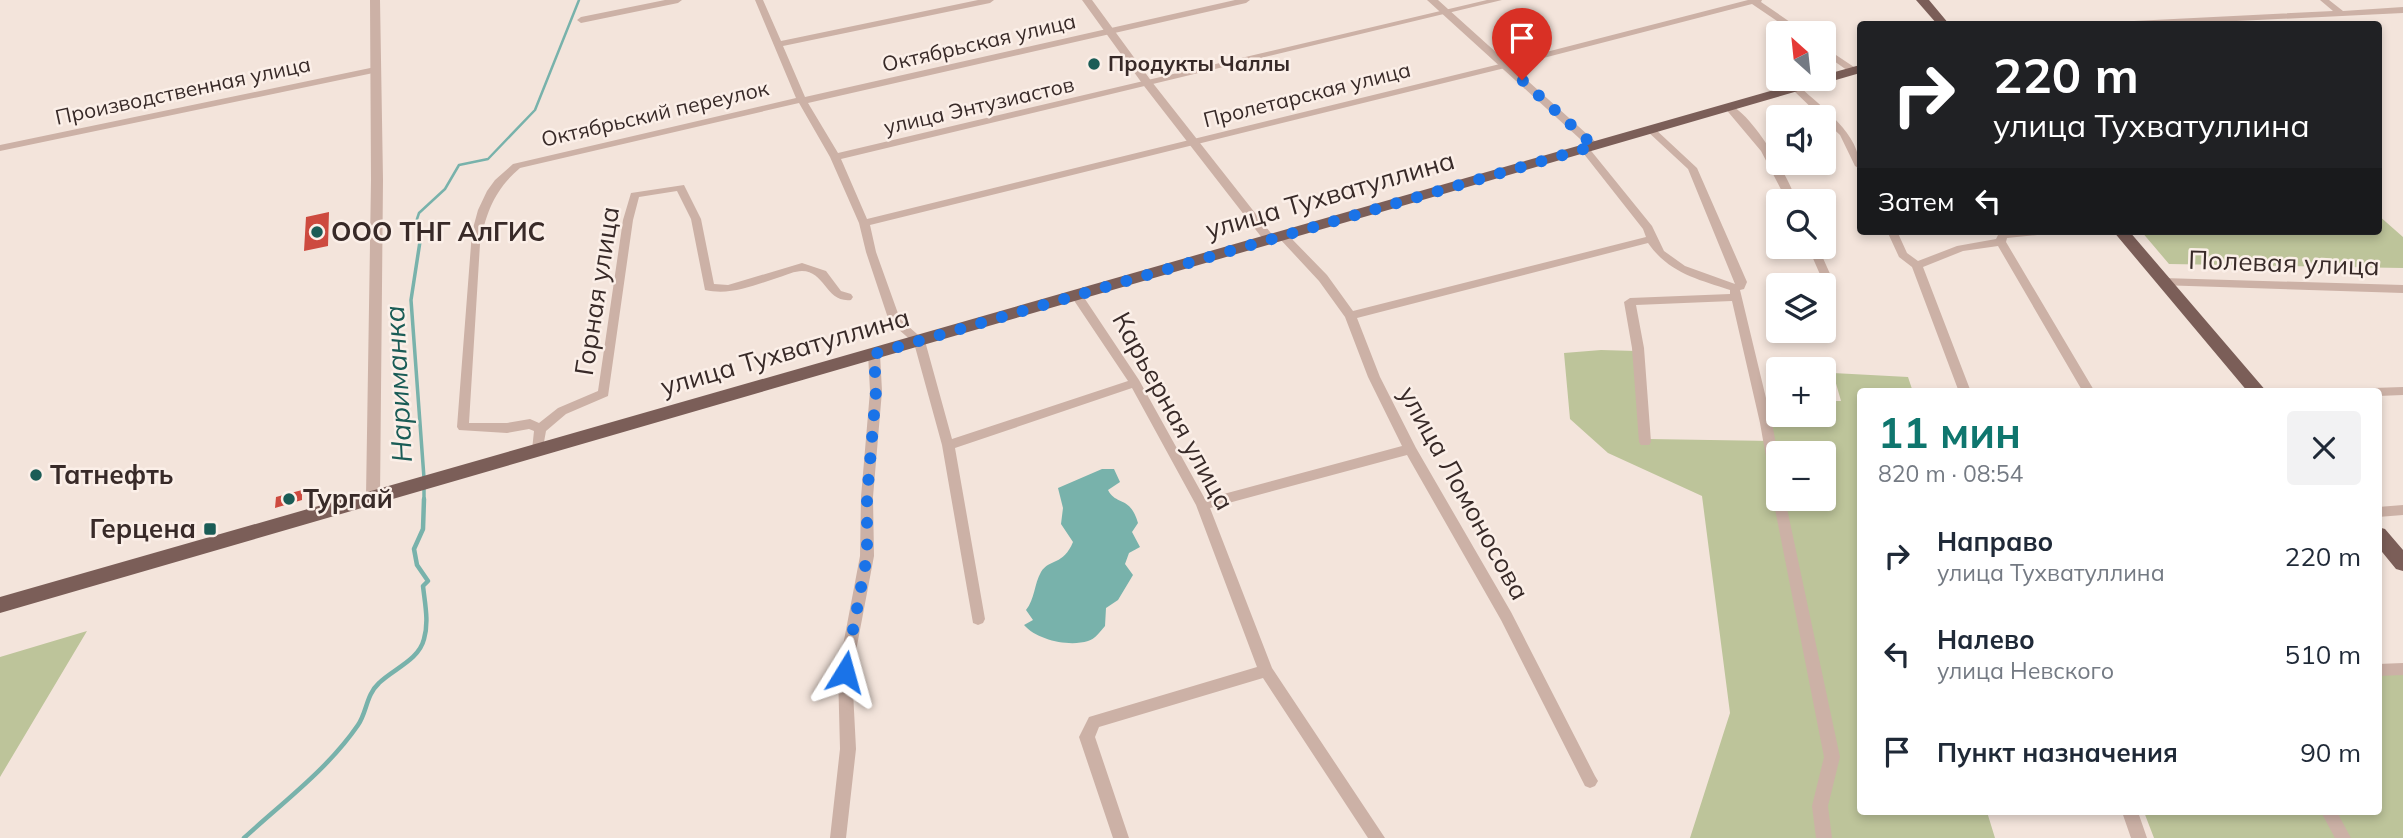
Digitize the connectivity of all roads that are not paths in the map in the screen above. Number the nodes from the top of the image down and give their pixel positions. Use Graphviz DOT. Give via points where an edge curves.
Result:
graph roads {
  1 [pos="375,0"];
  2 [pos="678,0"];
  3 [pos="759,0"];
  4 [pos="990,0"];
  5 [pos="1087,0"];
  6 [pos="1246,0"];
  7 [pos="1432,0"];
  8 [pos="1498,0"];
  9 [pos="1755,0"];
  10 [pos="1922,0"];
  11 [pos="2324,0"];
  12 [pos="2403,10"];
  13 [pos="1447,13"];
  14 [pos="2341,13"];
  15 [pos="581,20"];
  16 [pos="1784,21"];
  17 [pos="1940,21"];
  18 [pos="2190,21"];
  19 [pos="1109,31"];
  20 [pos="777,45"];
  21 [pos="1836,57"];
  22 [pos="1506,65"];
  23 [pos="1857,70"];
  24 [pos="375,71"];
  25 [pos="1836,76"];
  26 [pos="1148,84"];
  27 [pos="1785,91"];
  28 [pos="1799,91"];
  29 [pos="802,100"];
  30 [pos="1729,107"];
  31 [pos="1651,130"];
  32 [pos="1195,142"];
  33 [pos="0,148"];
  34 [pos="1589,148"];
  35 [pos="835,157"];
  36 [pos="1857,160"];
  37 [pos="1786,189"];
  38 [pos="864,223"];
  39 [pos="1894,235"];
  40 [pos="2003,235"];
  41 [pos="2124,235"];
  42 [pos="1277,238"];
  43 [pos="1650,239"];
  44 [pos="2001,242"];
  45 [pos="1917,265"];
  46 [pos="2163,282"];
  47 [pos="2403,289"];
  48 [pos="1735,292"];
  49 [pos="1077,296"];
  50 [pos="847,297"];
  51 [pos="1350,316"];
  52 [pos="919,341"];
  53 [pos="874,354"];
  54 [pos="1135,383"];
  55 [pos="1963,388"];
  56 [pos="2087,388"];
  57 [pos="2255,388"];
  58 [pos="2403,391"];
  59 [pos="2382,392"];
  60 [pos="540,429"];
  61 [pos="1769,441"];
  62 [pos="1645,442"];
  63 [pos="948,445"];
  64 [pos="1409,449"];
  65 [pos="538,450"];
  66 [pos="382,495"];
  67 [pos="1202,505"];
  68 [pos="2403,510"];
  69 [pos="1781,511"];
  70 [pos="2382,512"];
  71 [pos="2382,539"];
  72 [pos="2403,563"];
  73 [pos="0,605"];
  74 [pos="978,619"];
  75 [pos="2403,669"];
  76 [pos="2382,670"];
  77 [pos="1266,671"];
  78 [pos="1590,781"];
  79 [pos="2131,815"];
  80 [pos="2331,815"];
  81 [pos="838,838"];
  82 [pos="1121,838"];
  83 [pos="1377,838"];
  84 [pos="1824,838"];
  85 [pos="2139,838"];
  86 [pos="2343,838"];
  1 -- 24 [label="street"];
  2 -- 15 [label="street"];
  3 -- 20 [label="street"];
  4 -- 20 [label="street"];
  5 -- 19 [label="street, улица Ломоносова"];
  6 -- 19 [label="street, Октябрьская улица"];
  7 -- 13 [label="street"];
  8 -- 13 [label="street, улица Энтузиастов"];
  9 -- 16 [label="street"];
  9 -- 22 [label="street, Пролетарская улица"];
  10 -- 17 [label="main road"];
  11 -- 14 [label="street"];
  12 -- 14 [label="street"];
  13 -- 22 [label="street"];
  13 -- 26 [label="street, улица Энтузиастов"];
  14 -- 18 [label="street"];
  19 -- 26 [label="street, улица Ломоносова"];
  19 -- 29 [label="street, Октябрьская улица"];
  20 -- 29 [label="street"];
  21 -- 23 [label="street"];
  22 -- 32 [label="street, Пролетарская улица"];
  22 -- 34 [label="street"];
  23 -- 25 [label="main road, улица Тухватуллина"];
  24 -- 33 [label="street, Производственная улица"];
  24 -- 66 [label="street"];
  26 -- 32 [label="street, улица Ломоносова"];
  26 -- 35 [label="street, улица Энтузиастов"];
  27 -- 30 [label="main road, улица Тухватуллина"];
  28 -- 36 [label="street" via="1844,134"];
  29 -- 35 [label="street"];
  29 -- 60 [label="street, Октябрьский переулок" via="517,166 496,182 478,226 463,427 530,424"];
  30 -- 31 [label="main road, улица Тухватуллина"];
  30 -- 37 [label="street" via="1758,136"];
  31 -- 34 [label="main road, улица Тухватуллина"];
  31 -- 48 [label="street" via="1692,168 1741,282"];
  32 -- 38 [label="street, Пролетарская улица"];
  32 -- 42 [label="street, улица Ломоносова"];
  34 -- 42 [label="main road, улица Тухватуллина"];
  34 -- 43 [label="street" via="1648,228"];
  35 -- 38 [label="street"];
  38 -- 52 [label="street" via="895,321"];
  39 -- 45 [label="street" via="1903,255"];
  40 -- 44 [label="street"];
  41 -- 46 [label="main road"];
  42 -- 49 [label="main road, улица Тухватуллина"];
  42 -- 51 [label="street, улица Ломоносова" via="1323,278"];
  43 -- 48 [label="street" via="1676,267"];
  43 -- 51 [label="street"];
  44 -- 45 [label="street" via="1961,248"];
  44 -- 56 [label="street"];
  45 -- 55 [label="street"];
  46 -- 47 [label="street, Полевая улица"];
  46 -- 57 [label="main road"];
  48 -- 61 [label="street"];
  48 -- 62 [label="street" via="1630,302 1640,360"];
  49 -- 52 [label="main road, улица Тухватуллина"];
  49 -- 54 [label="street, Карьерная улица"];
  50 -- 60 [label="street, Горная улица" via="837,295 822,274 802,267 728,289 709,288 696,219 680,187 635,195 604,393 562,411"];
  51 -- 64 [label="street, улица Ломоносова"];
  52 -- 53 [label="main road, улица Тухватуллина"];
  52 -- 63 [label="street"];
  53 -- 65 [label="main road, улица Тухватуллина"];
  53 -- 81 [label="street" via="867,556 845,672 848,749"];
  54 -- 63 [label="street"];
  54 -- 67 [label="street, Карьерная улица"];
  58 -- 59 [label="street"];
  60 -- 65 [label="street"];
  63 -- 74 [label="street"];
  64 -- 67 [label="street"];
  64 -- 78 [label="street, улица Ломоносова" via="1506,616"];
  65 -- 66 [label="main road, улица Тухватуллина"];
  66 -- 73 [label="main road, улица Тухватуллина"];
  67 -- 77 [label="street, Карьерная улица"];
  68 -- 70 [label="street"];
  69 -- 84 [label="street" via="1832,757 1821,806"];
  71 -- 72 [label="main road"];
  75 -- 76 [label="street"];
  77 -- 82 [label="street" via="1094,722 1087,737"];
  77 -- 83 [label="street, Карьерная улица"];
  79 -- 85 [label="street"];
  80 -- 86 [label="street"];
}
